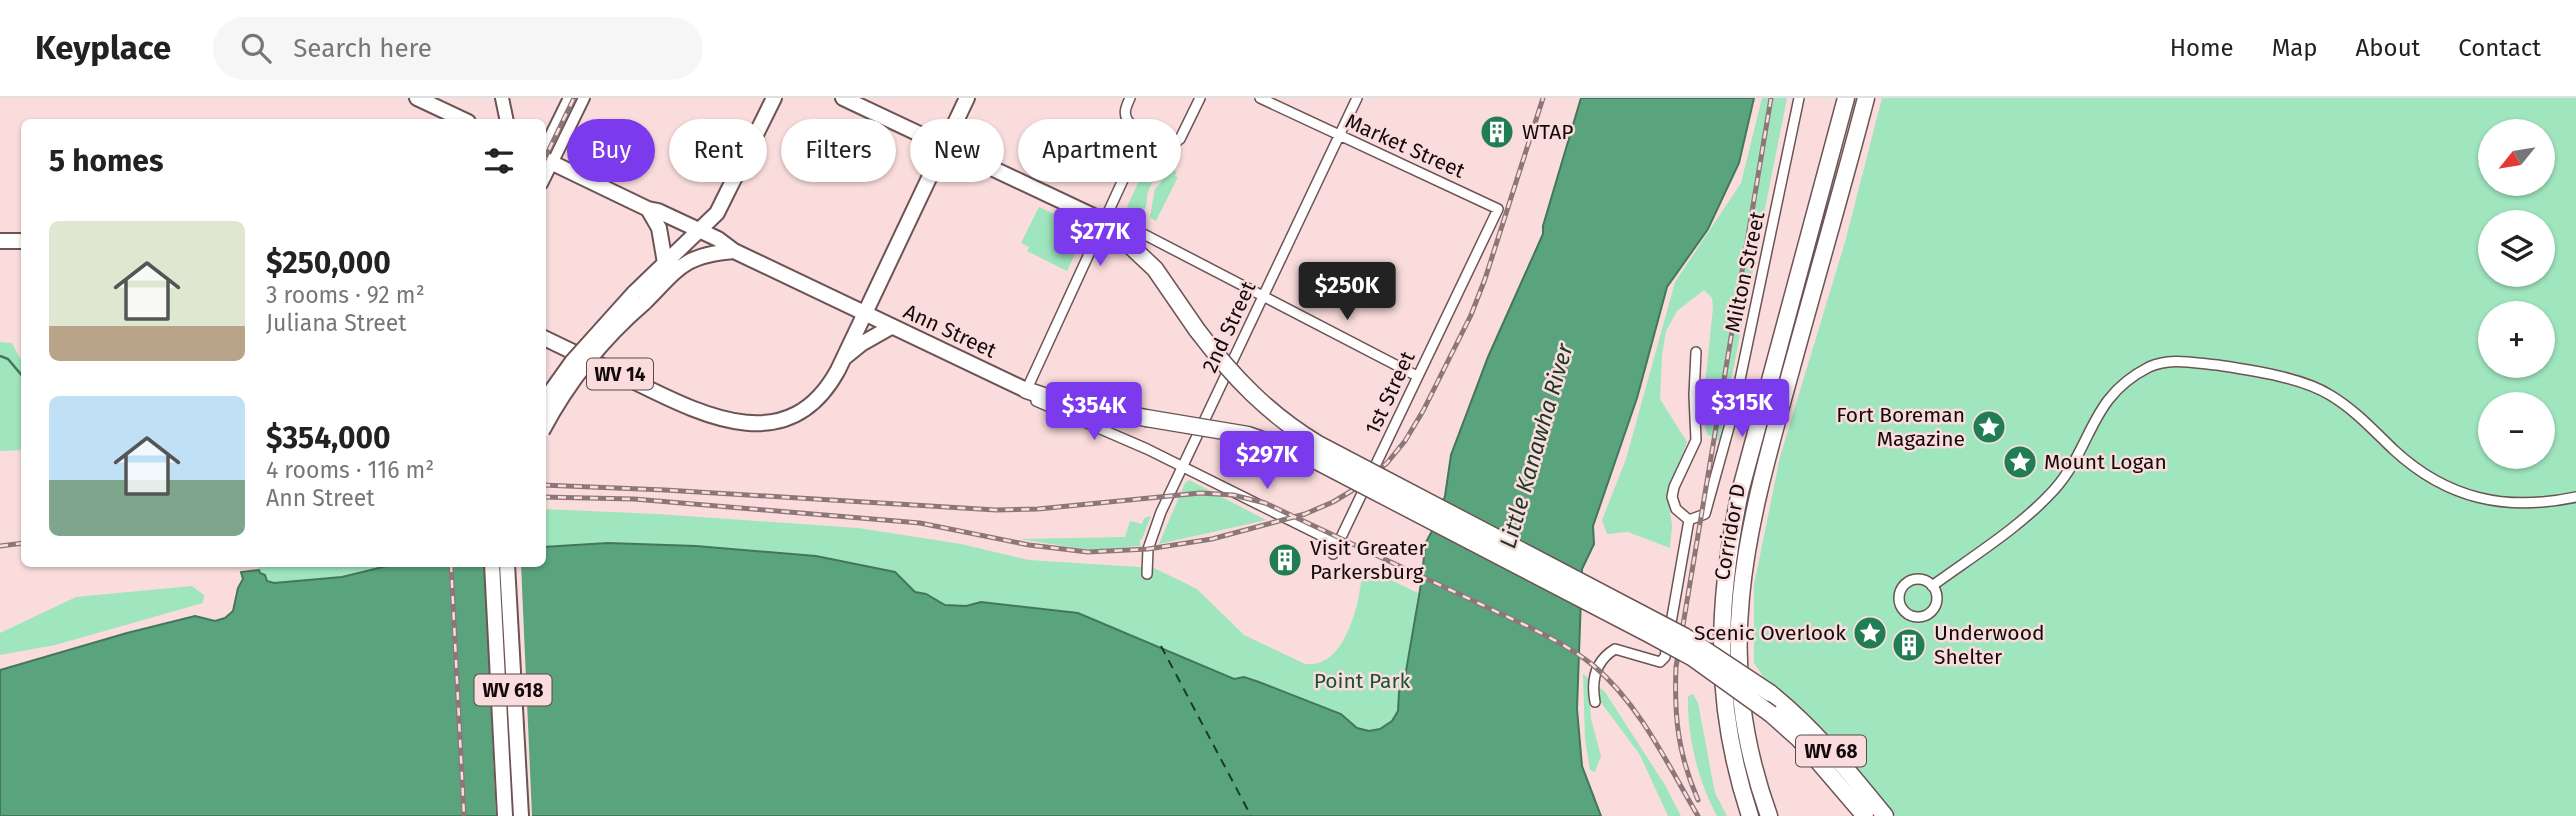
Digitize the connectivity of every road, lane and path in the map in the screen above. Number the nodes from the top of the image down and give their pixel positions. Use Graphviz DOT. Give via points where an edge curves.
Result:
graph roads {
  1 [pos="417,98"];
  2 [pos="502,98"];
  3 [pos="569,98"];
  4 [pos="584,98"];
  5 [pos="774,98"];
  6 [pos="843,98"];
  7 [pos="967,98"];
  8 [pos="1130,98"];
  9 [pos="1200,98"];
  10 [pos="1260,98"];
  11 [pos="1357,98"];
  12 [pos="1799,98"];
  13 [pos="1846,98"];
  14 [pos="1866,98"];
  15 [pos="462,119"];
  16 [pos="506,119"];
  17 [pos="957,119"];
  18 [pos="1127,119"];
  19 [pos="910,128"];
  20 [pos="1339,135"];
  21 [pos="1181,137"];
  22 [pos="546,158"];
  23 [pos="1004,173"];
  24 [pos="927,182"];
  25 [pos="1122,182"];
  26 [pos="648,209"];
  27 [pos="1498,209"];
  28 [pos="717,213"];
  29 [pos="1104,221"];
  30 [pos="699,230"];
  31 [pos="717,239"];
  32 [pos="0,241"];
  33 [pos="21,241"];
  34 [pos="734,251"];
  35 [pos="665,263"];
  36 [pos="1263,297"];
  37 [pos="639,298"];
  38 [pos="863,314"];
  39 [pos="891,327"];
  40 [pos="546,339"];
  41 [pos="1696,352"];
  42 [pos="844,359"];
  43 [pos="1417,376"];
  44 [pos="1026,390"];
  45 [pos="546,398"];
  46 [pos="546,425"];
  47 [pos="1183,466"];
  48 [pos="2576,497"];
  49 [pos="1689,520"];
  50 [pos="1338,544"];
  51 [pos="1333,554"];
  52 [pos="492,567"];
  53 [pos="507,567"];
  54 [pos="1147,575"];
  55 [pos="1932,586"];
  56 [pos="1595,702"];
  57 [pos="505,816"];
  58 [pos="521,816"];
  59 [pos="1750,816"];
  60 [pos="1769,816"];
  61 [pos="1865,816"];
  62 [pos="1885,816"];
  1 -- 15 [label="main road"];
  2 -- 16 [label="main road"];
  3 -- 22 [label="street"];
  4 -- 22 [label="street"];
  5 -- 28 [label="main road"];
  6 -- 19 [label="main road, WV 68"];
  7 -- 17 [label="main road, WV 14"];
  8 -- 18 [label="street"];
  9 -- 21 [label="street"];
  10 -- 20 [label="street, Market Street"];
  11 -- 20 [label="street, 2nd Street"];
  12 -- 49 [label="street, Milton Street" via="1733,413 1705,514"];
  13 -- 59 [label="highway, Corridor D" via="1729,544 1720,644 1723,695"];
  14 -- 60 [label="highway, Corridor D" via="1762,476 1743,566 1738,633 1741,702"];
  20 -- 27 [label="street, Market Street"];
  20 -- 36 [label="street, 2nd Street"];
  22 -- 26 [label="main road, Ann Street"];
  23 -- 29 [label="main road, WV 68"];
  24 -- 38 [label="main road, WV 14"];
  25 -- 29 [label="street"];
  26 -- 30 [label="main road, Ann Street"];
  26 -- 35 [label="main road" via="659,228"];
  27 -- 43 [label="street, 1st Street"];
  28 -- 30 [label="main road"];
  28 -- 31 [label="main road"];
  29 -- 36 [label="street" via="1128,226"];
  29 -- 44 [label="street"];
  29 -- 62 [label="highway, WV 68, bridge" via="1155,269 1233,375 1288,426 1684,636 1799,717"];
  30 -- 31 [label="main road, Ann Street"];
  30 -- 35 [label="main road"];
  31 -- 34 [label="main road, Ann Street"];
  32 -- 33 [label="main road"];
  34 -- 37 [label="main road" via="705,254 684,263"];
  34 -- 38 [label="main road, Ann Street"];
  35 -- 37 [label="main road"];
  36 -- 43 [label="street"];
  36 -- 47 [label="street, 2nd Street"];
  37 -- 45 [label="main road, bridge" via="572,362"];
  37 -- 46 [label="main road, bridge" via="583,366"];
  38 -- 39 [label="main road, Ann Street"];
  38 -- 42 [label="main road, WV 14"];
  39 -- 42 [label="main road"];
  39 -- 44 [label="main road, Ann Street / WV 68"];
  40 -- 42 [label="main road, WV 14" via="684,406 741,424 778,421 800,412 822,395"];
  41 -- 49 [label="street" via="1698,431 1672,497 1676,509"];
  43 -- 50 [label="street, 1st Street"];
  44 -- 47 [label="street, Ann Street" via="1035,400"];
  44 -- 61 [label="highway, WV 68, bridge" via="1146,418 1248,435 1305,455 1703,665 1799,739"];
  47 -- 50 [label="street, Ann Street"];
  47 -- 54 [label="street, 2nd Street" via="1161,512 1149,549"];
  48 -- 55 [label="street" via="2492,502 2455,490 2414,467 2354,411 2326,393 2234,368 2164,362 2135,376 2109,397 2077,458 2053,491"];
  49 -- 56 [label="street" via="1665,657 1660,662 1615,649 1600,662 1595,674"];
  50 -- 51 [label="street, 1st Street"];
  52 -- 57 [label="main road, WV 618"];
  53 -- 58 [label="main road, WV 618"];
  55 -- 55 [label="street" via="1917,579 1906,583 1899,598 1903,609 1914,616 1926,614 1936,598"];
}
